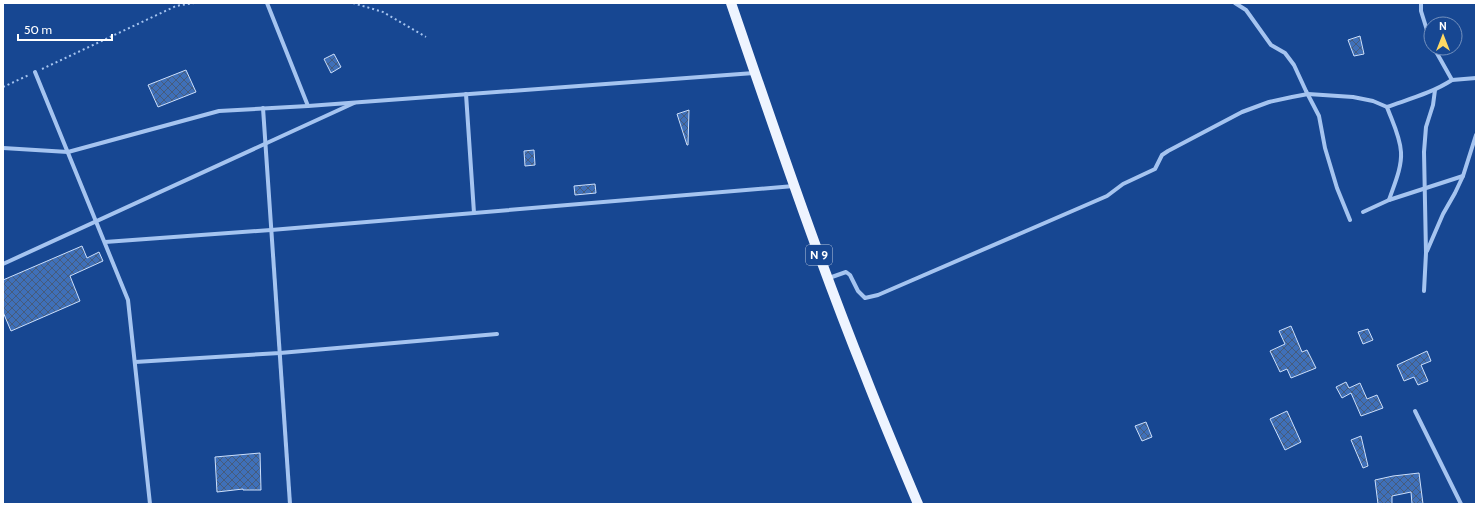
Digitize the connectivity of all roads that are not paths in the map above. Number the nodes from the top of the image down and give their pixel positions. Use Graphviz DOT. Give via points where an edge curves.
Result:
graph roads {
  1 [pos="267,3"];
  2 [pos="731,3"];
  3 [pos="1235,3"];
  4 [pos="1421,3"];
  5 [pos="1423,17"];
  6 [pos="1438,56"];
  7 [pos="35,72"];
  8 [pos="754,73"];
  9 [pos="1476,78"];
  10 [pos="1452,80"];
  11 [pos="1435,90"];
  12 [pos="466,94"];
  13 [pos="1308,94"];
  14 [pos="357,102"];
  15 [pos="308,106"];
  16 [pos="1387,107"];
  17 [pos="263,108"];
  18 [pos="1476,135"];
  19 [pos="266,144"];
  20 [pos="3,148"];
  21 [pos="1474,149"];
  22 [pos="68,152"];
  23 [pos="1463,176"];
  24 [pos="794,186"];
  25 [pos="1424,189"];
  26 [pos="1389,200"];
  27 [pos="1363,212"];
  28 [pos="474,213"];
  29 [pos="1350,220"];
  30 [pos="97,222"];
  31 [pos="271,230"];
  32 [pos="105,242"];
  33 [pos="1426,253"];
  34 [pos="3,264"];
  35 [pos="828,278"];
  36 [pos="1424,291"];
  37 [pos="498,334"];
  38 [pos="280,353"];
  39 [pos="135,362"];
  40 [pos="1414,411"];
  41 [pos="150,504"];
  42 [pos="290,504"];
  43 [pos="918,504"];
  44 [pos="1460,504"];
  1 -- 15 [label="street"];
  2 -- 8 [label="main road, N 9"];
  3 -- 13 [label="street" via="1246,10 1271,45 1285,53"];
  4 -- 5 [label="street"];
  6 -- 10 [label="street"];
  7 -- 22 [label="street"];
  8 -- 12 [label="street"];
  8 -- 24 [label="main road, N 9"];
  9 -- 10 [label="street"];
  10 -- 11 [label="street"];
  11 -- 16 [label="street"];
  11 -- 25 [label="street" via="1426,127"];
  12 -- 14 [label="street"];
  12 -- 28 [label="street"];
  13 -- 16 [label="street" via="1373,101"];
  13 -- 29 [label="street" via="1319,116 1325,148"];
  13 -- 35 [label="street" via="1269,102 1242,112 1168,151 1155,169 1123,184 1107,196 878,295 865,298 846,272"];
  14 -- 15 [label="street"];
  14 -- 19 [label="street"];
  15 -- 17 [label="street"];
  16 -- 26 [label="street" via="1401,152 1399,169"];
  17 -- 19 [label="street"];
  17 -- 22 [label="street" via="219,110"];
  18 -- 21 [label="street"];
  19 -- 30 [label="street"];
  19 -- 31 [label="street"];
  20 -- 22 [label="street"];
  21 -- 23 [label="street"];
  22 -- 30 [label="street"];
  23 -- 25 [label="street"];
  23 -- 33 [label="street"];
  24 -- 28 [label="street"];
  24 -- 35 [label="main road, N 9"];
  25 -- 26 [label="street"];
  25 -- 33 [label="street"];
  26 -- 27 [label="street"];
  28 -- 31 [label="street"];
  30 -- 32 [label="street"];
  30 -- 34 [label="street"];
  31 -- 32 [label="street"];
  31 -- 38 [label="street"];
  32 -- 39 [label="street" via="128,300"];
  33 -- 36 [label="street"];
  35 -- 43 [label="main road, N 9"];
  37 -- 38 [label="street"];
  38 -- 39 [label="street"];
  38 -- 42 [label="street"];
  39 -- 41 [label="street"];
  40 -- 44 [label="street"];
}
